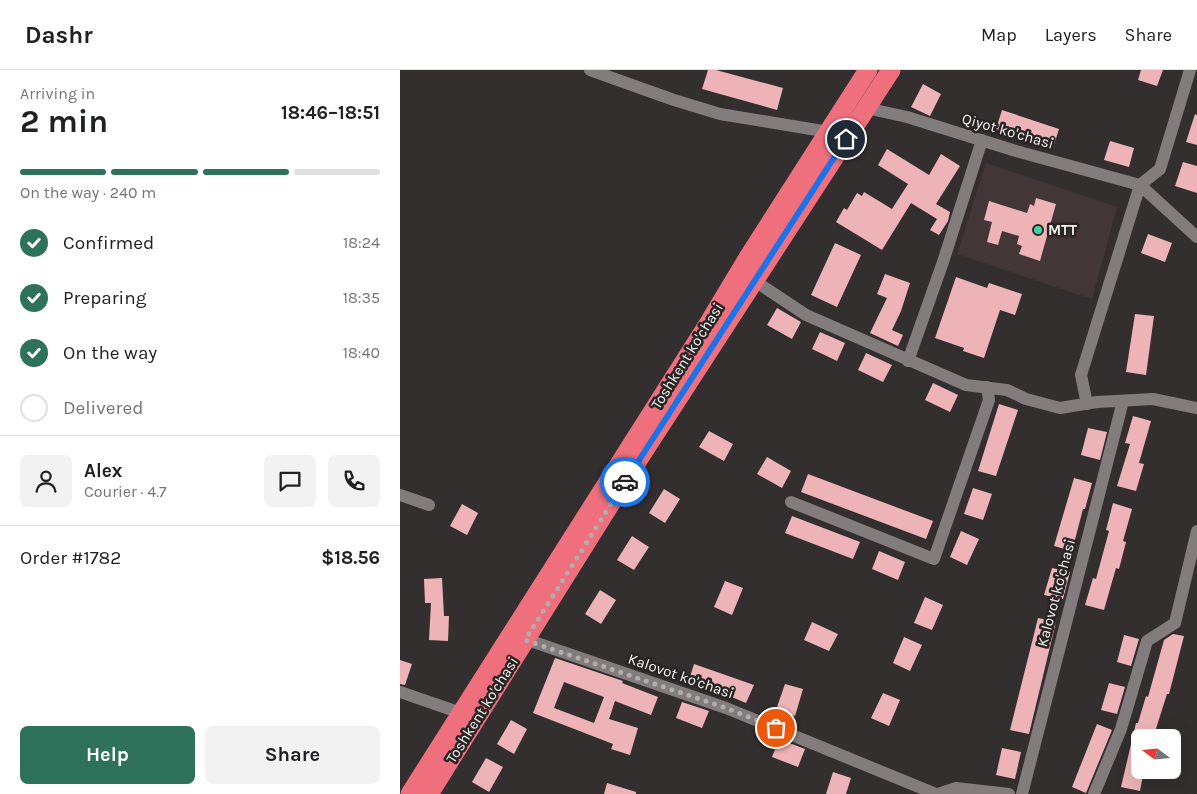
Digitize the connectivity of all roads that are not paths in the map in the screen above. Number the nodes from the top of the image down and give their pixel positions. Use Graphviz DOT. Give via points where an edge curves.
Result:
graph roads {
  1 [pos="590,70"];
  2 [pos="868,70"];
  3 [pos="891,70"];
  4 [pos="1190,70"];
  5 [pos="866,108"];
  6 [pos="829,132"];
  7 [pos="982,140"];
  8 [pos="1140,185"];
  9 [pos="1197,237"];
  10 [pos="755,281"];
  11 [pos="908,361"];
  12 [pos="987,387"];
  13 [pos="1123,401"];
  14 [pos="1087,404"];
  15 [pos="1197,408"];
  16 [pos="400,495"];
  17 [pos="791,502"];
  18 [pos="429,505"];
  19 [pos="1197,531"];
  20 [pos="525,640"];
  21 [pos="400,692"];
  22 [pos="461,713"];
  23 [pos="410,794"];
  24 [pos="429,794"];
  25 [pos="937,794"];
  26 [pos="1009,794"];
  27 [pos="1022,794"];
  28 [pos="1094,794"];
  1 -- 6 [label="street" via="720,114"];
  2 -- 6 [label="highway, Toshkent ko'chasi"];
  3 -- 5 [label="highway, Toshkent ko'chasi"];
  4 -- 8 [label="street" via="1160,169"];
  5 -- 7 [label="street, Qiyot ko'chasi"];
  5 -- 10 [label="highway, Toshkent ko'chasi"];
  6 -- 22 [label="highway, Toshkent ko'chasi"];
  7 -- 8 [label="street, Qiyot ko'chasi"];
  7 -- 11 [label="street"];
  8 -- 9 [label="street, Qiyot ko'chasi"];
  8 -- 14 [label="street" via="1081,375"];
  10 -- 11 [label="street" via="806,315"];
  10 -- 20 [label="highway, Toshkent ko'chasi"];
  11 -- 12 [label="street" via="966,385"];
  12 -- 14 [label="street" via="1007,390 1060,408"];
  12 -- 17 [label="street" via="989,400 934,559"];
  13 -- 14 [label="street"];
  13 -- 15 [label="street" via="1153,399"];
  13 -- 27 [label="street, Kalovot ko'chasi"];
  16 -- 18 [label="street"];
  19 -- 28 [label="street" via="1175,623 1147,641 1121,729"];
  20 -- 24 [label="highway, Toshkent ko'chasi"];
  20 -- 25 [label="street, Kalovot ko'chasi" via="726,708"];
  21 -- 22 [label="street"];
  22 -- 23 [label="highway, Toshkent ko'chasi"];
  25 -- 26 [label="street, Kalovot ko'chasi" via="956,788"];
}
